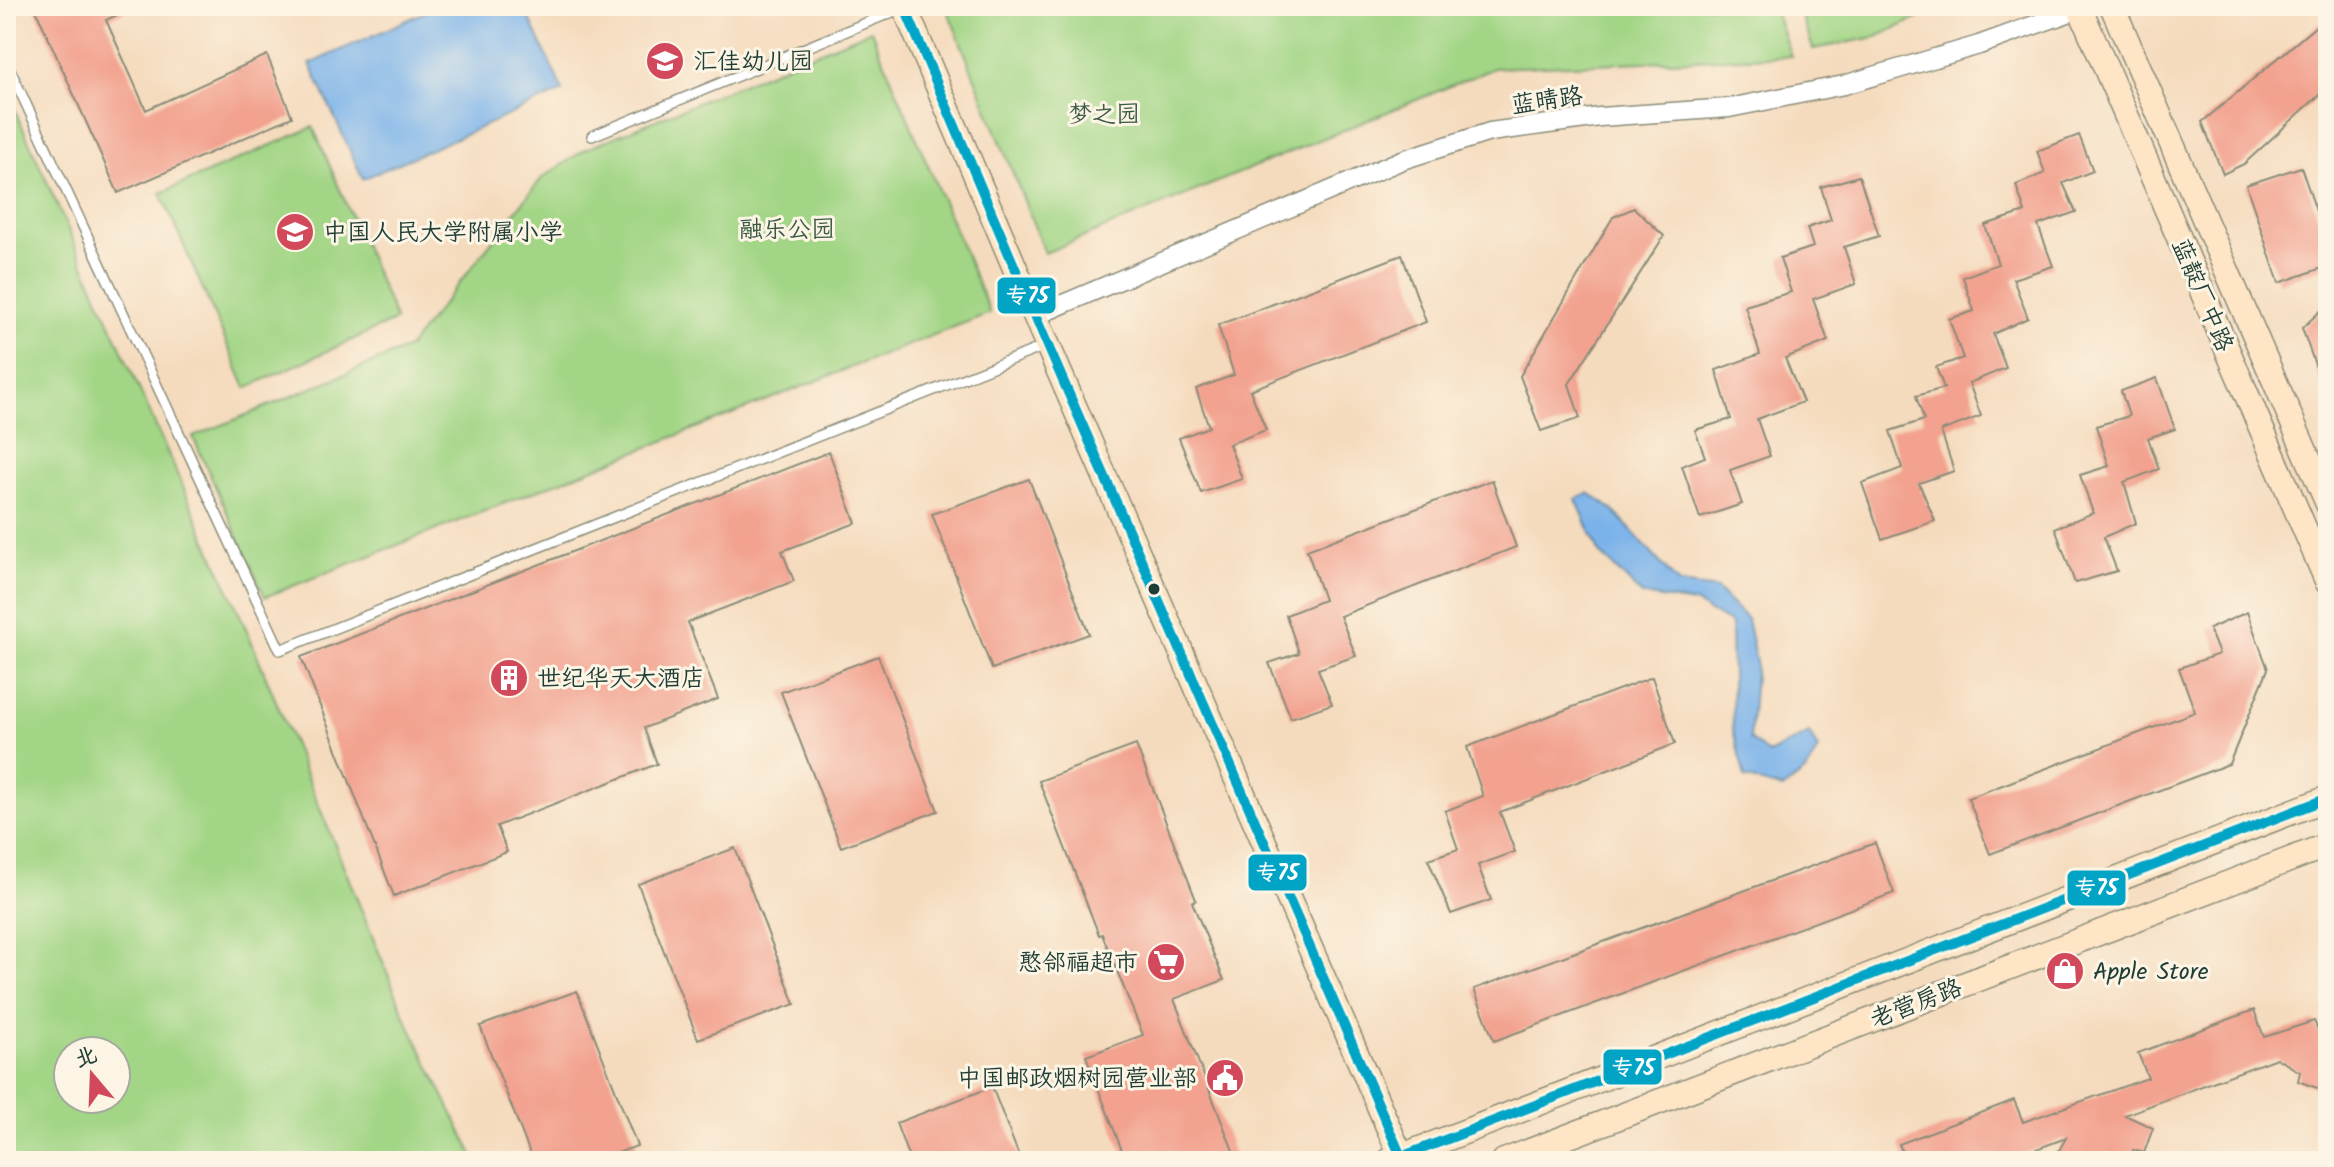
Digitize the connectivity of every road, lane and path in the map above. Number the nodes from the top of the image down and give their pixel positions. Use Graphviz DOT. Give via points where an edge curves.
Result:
graph roads {
  1 [pos="904,6"];
  2 [pos="2112,6"];
  3 [pos="2082,7"];
  4 [pos="6,61"];
  5 [pos="592,136"];
  6 [pos="1035,316"];
  7 [pos="1048,346"];
  8 [pos="2328,504"];
  9 [pos="2328,583"];
  10 [pos="2328,798"];
  11 [pos="2328,845"];
  12 [pos="1398,1160"];
  13 [pos="1504,1161"];
  1 -- 5 [label="lane"];
  1 -- 6 [label="street"];
  2 -- 8 [label="street, 蓝靛厂中路"];
  3 -- 6 [label="street, 蓝晴路" via="1979,45 1844,85 1729,108 1490,132 1402,160"];
  3 -- 9 [label="street, 蓝靛厂中路"];
  4 -- 7 [label="lane" via="280,650"];
  6 -- 7 [label="street"];
  7 -- 12 [label="street"];
  10 -- 12 [label="street, 老营房路"];
  11 -- 13 [label="street, 老营房路"];
}
